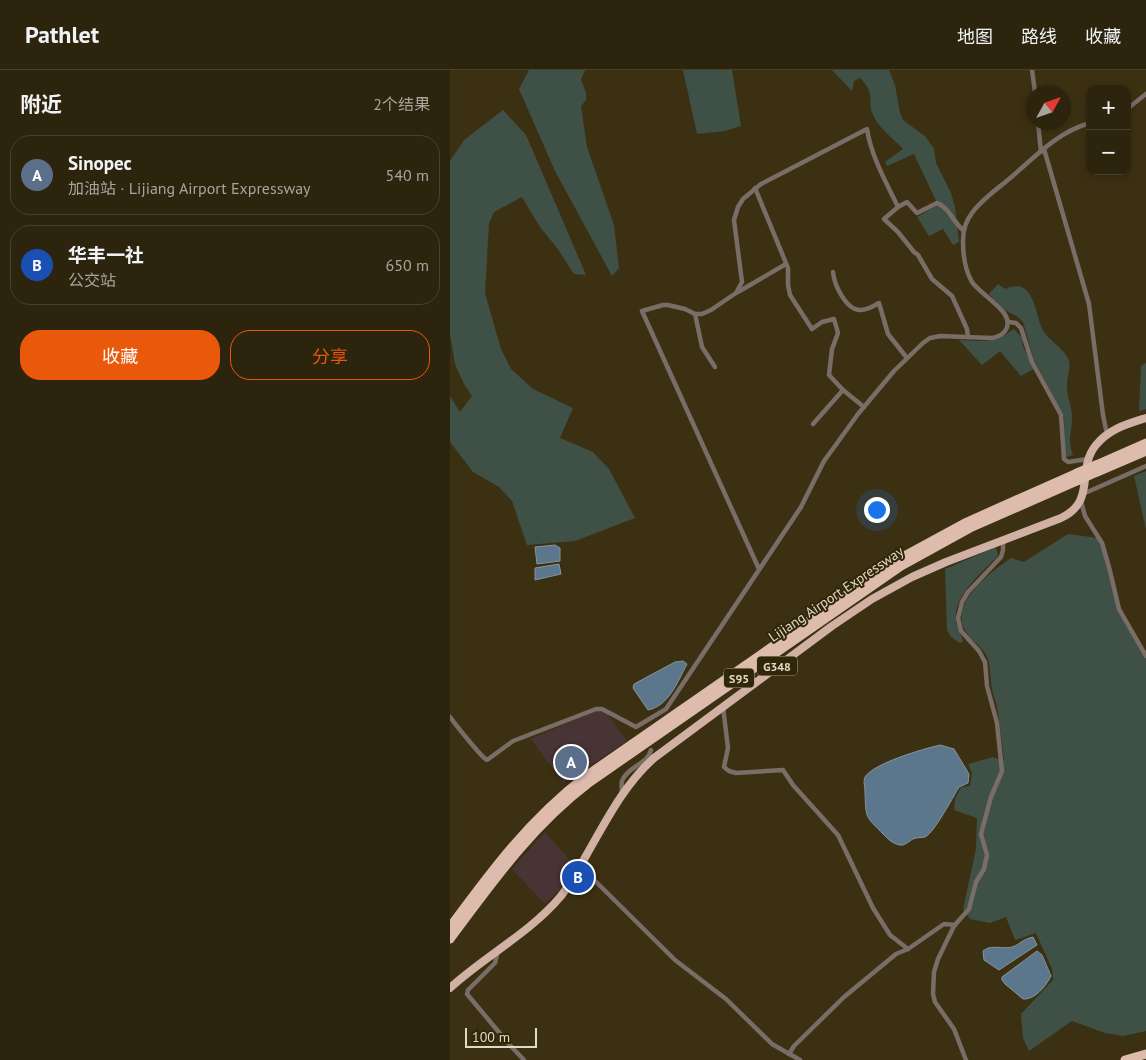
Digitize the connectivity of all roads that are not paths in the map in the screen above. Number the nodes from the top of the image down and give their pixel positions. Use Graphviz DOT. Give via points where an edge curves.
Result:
graph roads {
  1 [pos="1032,70"];
  2 [pos="1034,85"];
  3 [pos="1146,94"];
  4 [pos="1131,106"];
  5 [pos="1086,125"];
  6 [pos="1039,130"];
  7 [pos="1043,150"];
  8 [pos="755,188"];
  9 [pos="898,207"];
  10 [pos="963,230"];
  11 [pos="786,264"];
  12 [pos="833,272"];
  13 [pos="736,293"];
  14 [pos="695,314"];
  15 [pos="1009,322"];
  16 [pos="968,337"];
  17 [pos="906,358"];
  18 [pos="715,367"];
  19 [pos="843,390"];
  20 [pos="864,406"];
  21 [pos="1146,418"];
  22 [pos="812,424"];
  23 [pos="1107,434"];
  24 [pos="1146,443"];
  25 [pos="1146,451"];
  26 [pos="1088,458"];
  27 [pos="1146,466"];
  28 [pos="1096,469"];
  29 [pos="1077,477"];
  30 [pos="1082,497"];
  31 [pos="1004,540"];
  32 [pos="759,569"];
  33 [pos="1146,656"];
  34 [pos="723,707"];
  35 [pos="450,717"];
  36 [pos="651,750"];
  37 [pos="622,794"];
  38 [pos="580,866"];
  39 [pos="955,925"];
  40 [pos="450,927"];
  41 [pos="450,939"];
  42 [pos="908,949"];
  43 [pos="498,950"];
  44 [pos="450,988"];
  45 [pos="789,1054"];
  46 [pos="1146,1054"];
  47 [pos="524,1060"];
  48 [pos="800,1060"];
  49 [pos="966,1060"];
  50 [pos="1125,1060"];
  1 -- 2 [label="street"];
  3 -- 4 [label="street"];
  5 -- 7 [label="street" via="1067,132"];
  6 -- 7 [label="street"];
  7 -- 10 [label="street" via="978,205"];
  7 -- 23 [label="street" via="1089,304"];
  8 -- 9 [label="street" via="867,129 869,142"];
  8 -- 11 [label="street"];
  8 -- 13 [label="street" via="740,203 735,216 742,282"];
  9 -- 10 [label="street" via="907,202 917,212 940,203"];
  9 -- 16 [label="street" via="884,219 918,255 932,279 952,296"];
  10 -- 15 [label="street" via="965,266 969,276 981,292 1005,313"];
  11 -- 13 [label="street"];
  11 -- 19 [label="street" via="790,295 812,330 822,322 834,319 838,333 832,349 829,375"];
  12 -- 17 [label="street" via="834,282 852,308 864,310 879,303 888,334"];
  13 -- 14 [label="street" via="708,312"];
  14 -- 18 [label="street" via="702,347"];
  14 -- 32 [label="street" via="668,305 642,312"];
  15 -- 16 [label="street" via="1005,332 995,338"];
  15 -- 26 [label="street" via="1021,328 1032,362 1061,415 1064,459 1068,462"];
  16 -- 17 [label="street" via="930,338"];
  17 -- 20 [label="street"];
  19 -- 20 [label="street"];
  19 -- 22 [label="street"];
  20 -- 32 [label="street" via="824,461 801,507"];
  21 -- 23 [label="highway"];
  23 -- 26 [label="highway"];
  24 -- 28 [label="highway, Lijiang Airport Expressway / S95"];
  25 -- 28 [label="highway, Lijiang Airport Expressway / S95"];
  26 -- 30 [label="highway"];
  27 -- 30 [label="street"];
  28 -- 29 [label="highway, Lijiang Airport Expressway / S95, bridge"];
  29 -- 40 [label="highway, Lijiang Airport Expressway / S95" via="960,525 897,560 586,776 550,806 515,842"];
  29 -- 41 [label="highway, Lijiang Airport Expressway / S95" via="970,528 901,566 590,782 555,811 520,847"];
  30 -- 31 [label="highway, G348" via="1065,516"];
  30 -- 33 [label="street" via="1085,516 1102,543 1119,609"];
  31 -- 34 [label="highway, G348" via="929,570 872,599"];
  31 -- 39 [label="street" via="1001,557 968,592 958,614 961,631 985,662 1002,771 981,834 986,848 983,872 976,882 969,909"];
  32 -- 35 [label="street" via="671,704 636,728 602,709 596,709 513,741 487,760"];
  34 -- 37 [label="highway, G348" via="654,758"];
  34 -- 42 [label="street" via="728,748 724,767 736,773 783,770 792,785 838,835 874,910 890,935"];
  36 -- 37 [label="street" via="649,757 622,781"];
  37 -- 38 [label="highway, G348"];
  38 -- 43 [label="highway, G348" via="555,902"];
  38 -- 45 [label="street" via="668,954 726,999 766,1039"];
  39 -- 42 [label="street" via="942,925"];
  39 -- 49 [label="street" via="935,968 933,994 954,1029"];
  42 -- 45 [label="street" via="896,954 856,987"];
  43 -- 44 [label="highway, G348"];
  43 -- 47 [label="street" via="495,963 467,994"];
  45 -- 48 [label="street"];
  46 -- 50 [label="highway"];
}
